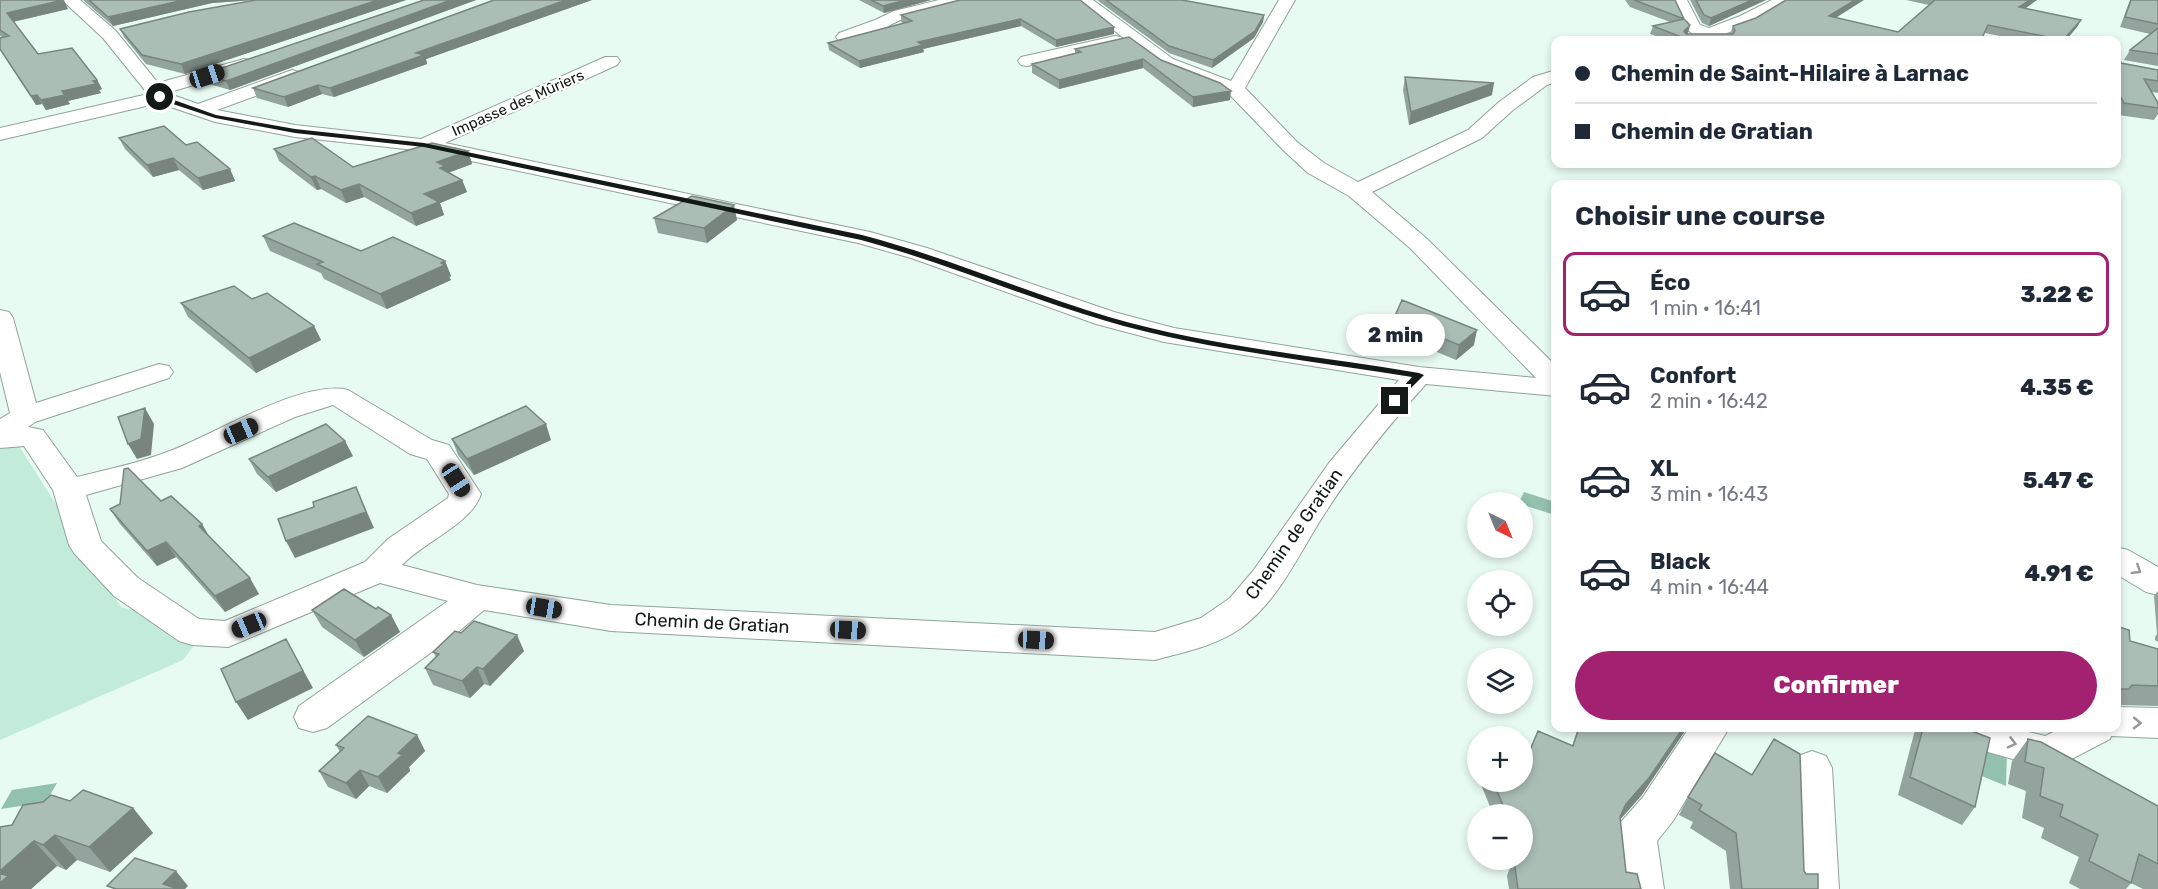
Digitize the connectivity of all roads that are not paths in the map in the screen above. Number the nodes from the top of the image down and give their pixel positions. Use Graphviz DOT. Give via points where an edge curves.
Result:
graph roads {
  1 [pos="70,0"];
  2 [pos="960,0"];
  3 [pos="1083,0"];
  4 [pos="1287,0"];
  5 [pos="1784,0"];
  6 [pos="1680,2"];
  7 [pos="130,28"];
  8 [pos="109,34"];
  9 [pos="1709,34"];
  10 [pos="1703,36"];
  11 [pos="1715,36"];
  12 [pos="845,37"];
  13 [pos="1133,37"];
  14 [pos="257,59"];
  15 [pos="611,61"];
  16 [pos="1027,62"];
  17 [pos="309,70"];
  18 [pos="1551,77"];
  19 [pos="1235,89"];
  20 [pos="157,93"];
  21 [pos="197,111"];
  22 [pos="0,134"];
  23 [pos="424,145"];
  24 [pos="1357,191"];
  25 [pos="0,318"];
  26 [pos="159,372"];
  27 [pos="1419,375"];
  28 [pos="1551,377"];
  29 [pos="1551,388"];
  30 [pos="25,416"];
  31 [pos="0,432"];
  32 [pos="0,439"];
  33 [pos="69,489"];
  34 [pos="2121,561"];
  35 [pos="377,570"];
  36 [pos="2158,583"];
  37 [pos="477,597"];
  38 [pos="313,717"];
  39 [pos="2121,722"];
  40 [pos="2158,723"];
  41 [pos="1707,732"];
  42 [pos="1971,732"];
  43 [pos="2089,732"];
  44 [pos="1812,768"];
  45 [pos="1642,889"];
  46 [pos="1817,889"];
  1 -- 8 [label="street"];
  2 -- 12 [label="street" via="900,14"];
  3 -- 13 [label="street"];
  4 -- 19 [label="street"];
  5 -- 9 [label="street"];
  6 -- 9 [label="street" via="1692,28"];
  7 -- 8 [label="street"];
  8 -- 20 [label="street"];
  9 -- 10 [label="street"];
  9 -- 11 [label="street"];
  13 -- 16 [label="street"];
  13 -- 19 [label="street" via="1167,63"];
  14 -- 20 [label="street"];
  15 -- 23 [label="street, Impasse des Mûriers"];
  17 -- 21 [label="street"];
  18 -- 24 [label="street" via="1506,106 1475,134"];
  19 -- 24 [label="street" via="1316,168"];
  20 -- 21 [label="street"];
  20 -- 22 [label="street"];
  21 -- 23 [label="street" via="295,131"];
  23 -- 27 [label="street" via="872,240 1105,318 1173,336"];
  24 -- 28 [label="street" via="1418,243"];
  25 -- 30 [label="street"];
  26 -- 30 [label="street"];
  27 -- 29 [label="street"];
  27 -- 37 [label="street, Chemin de Gratian" via="1336,473 1253,596 1231,618 1198,635 1155,646 611,618"];
  30 -- 31 [label="street"];
  32 -- 33 [label="street" via="32,436"];
  33 -- 35 [label="street" via="86,545 126,587 192,632 228,634"];
  33 -- 35 [label="street" via="182,457 300,405 328,395 338,396 421,447 438,452 465,494 462,503 400,547"];
  34 -- 36 [label="street, one-way"];
  35 -- 37 [label="street, Chemin de Gratian"];
  37 -- 38 [label="street"];
  39 -- 40 [label="street, one-way"];
  41 -- 45 [label="street" via="1658,809 1635,836"];
  42 -- 43 [label="street, one-way" via="2048,753"];
  44 -- 46 [label="street"];
}
